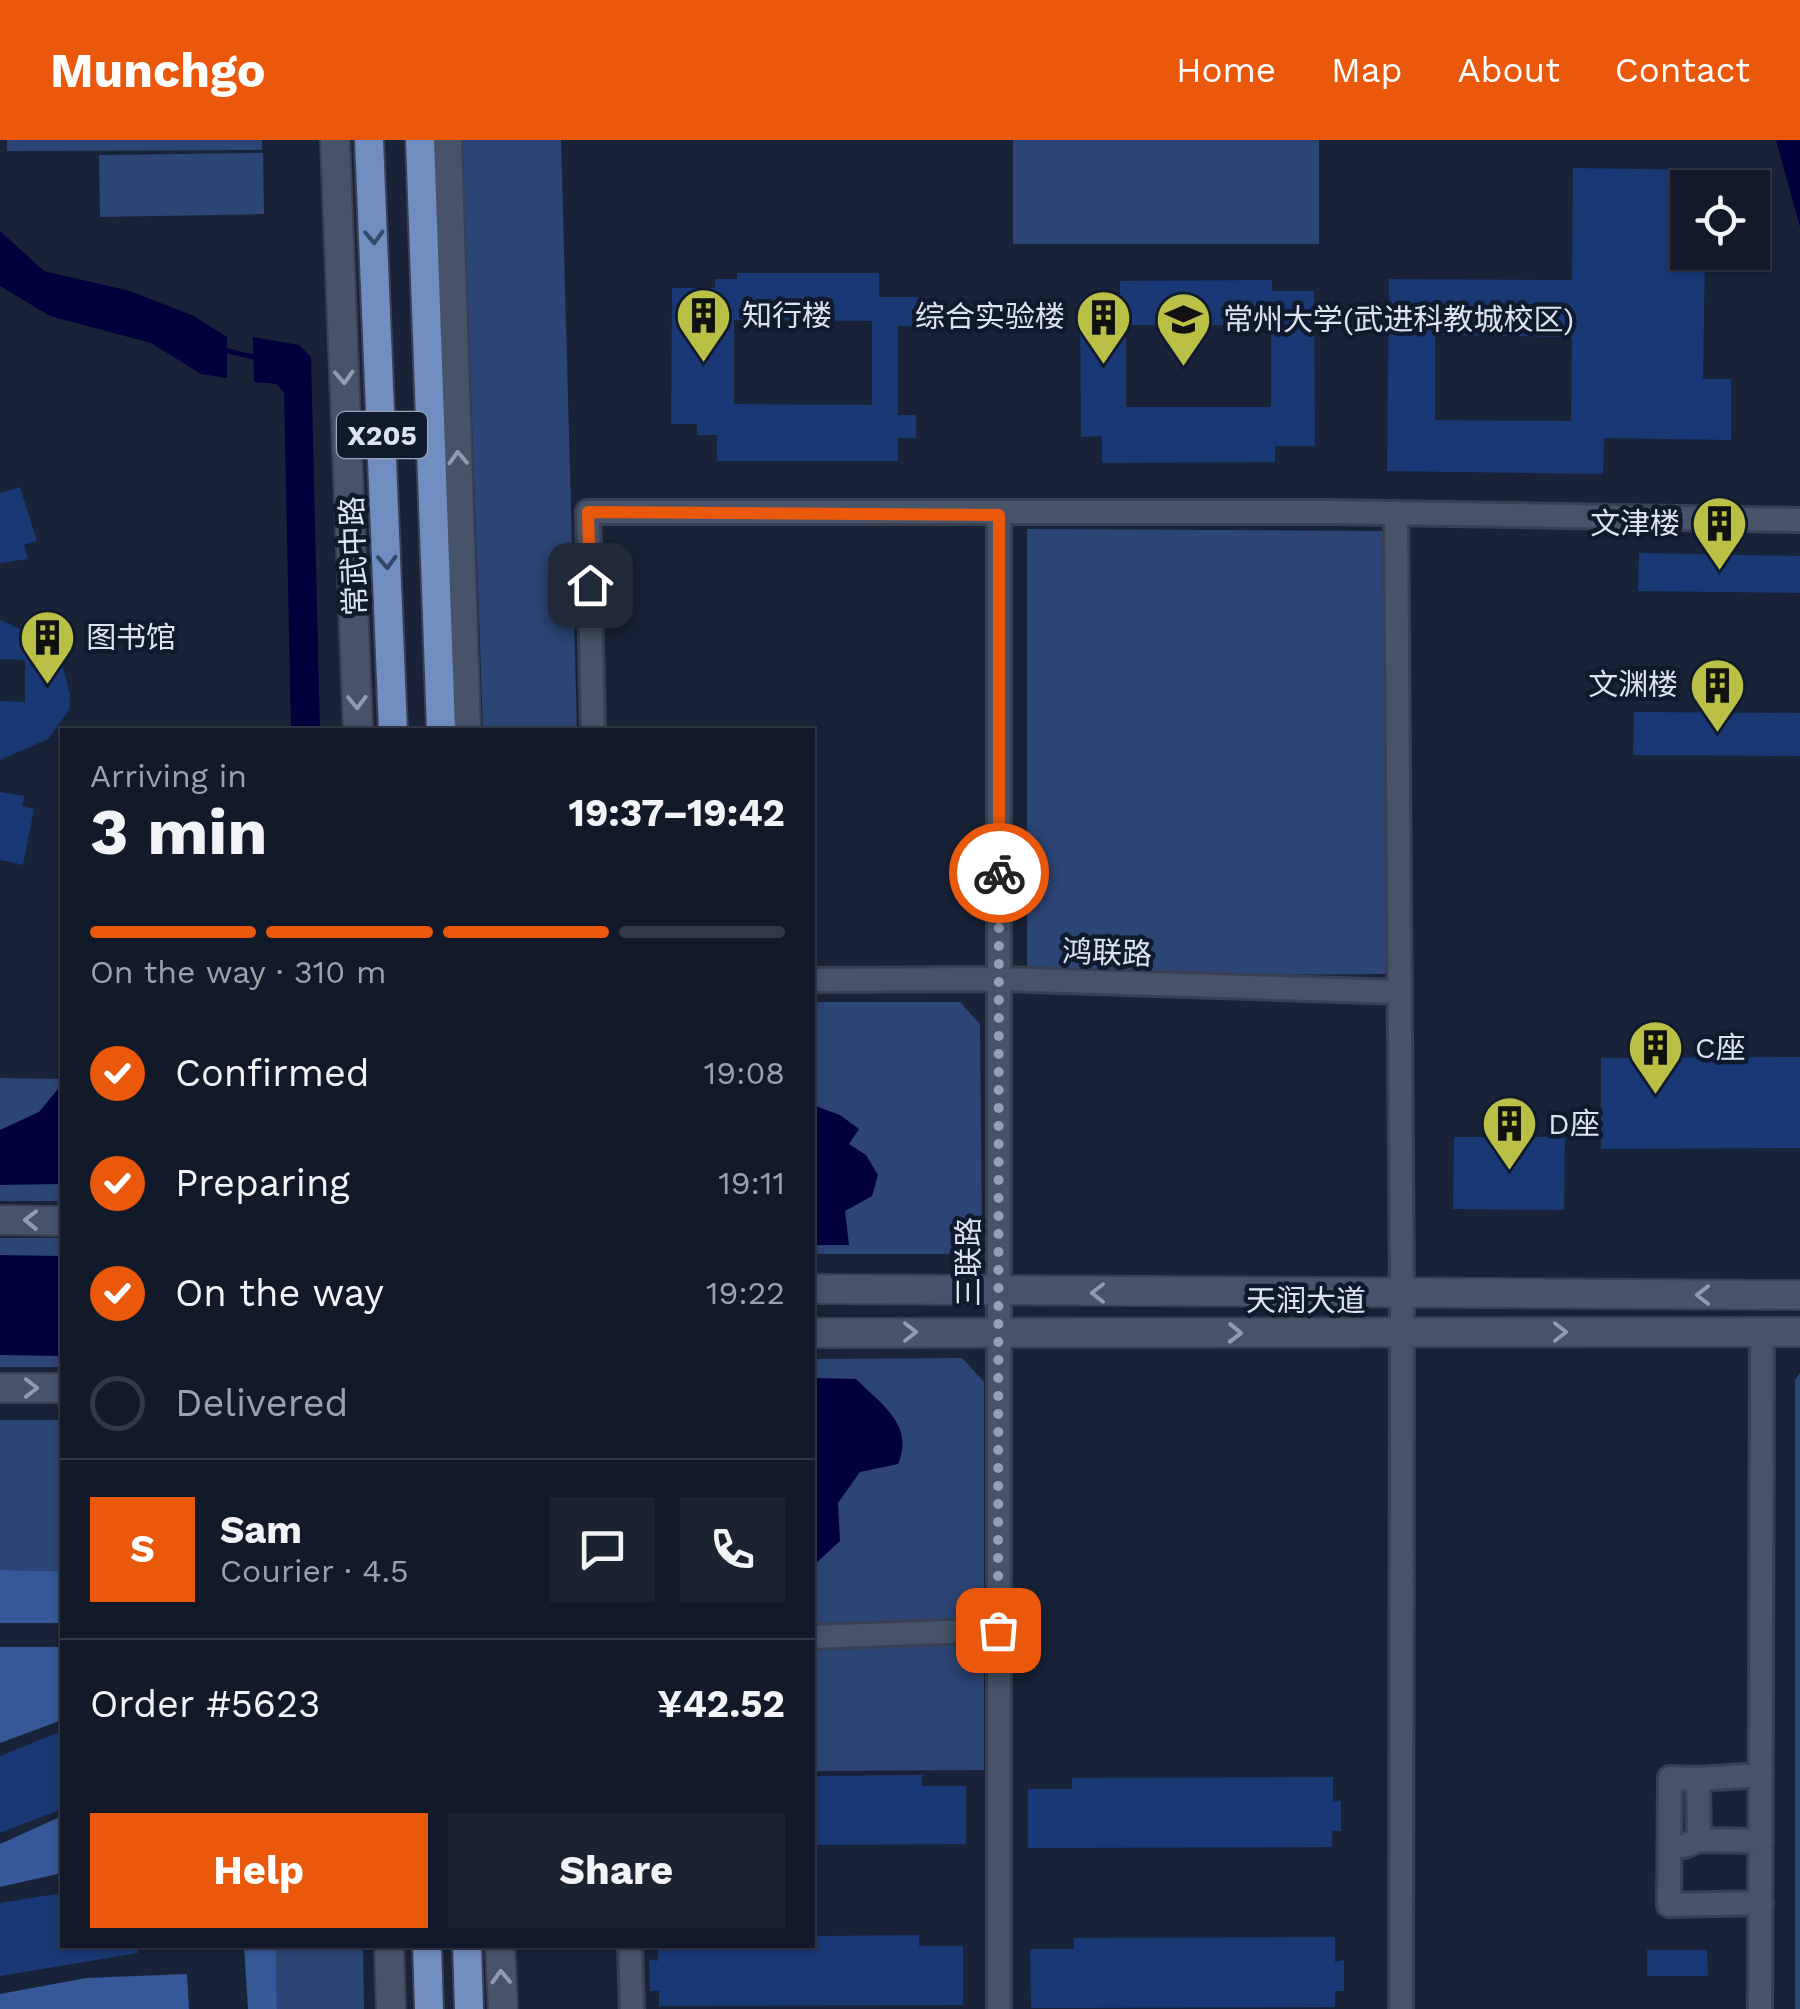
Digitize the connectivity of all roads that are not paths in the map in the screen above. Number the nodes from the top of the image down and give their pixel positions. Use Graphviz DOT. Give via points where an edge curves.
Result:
graph roads {
  1 [pos="335,140"];
  2 [pos="370,140"];
  3 [pos="420,140"];
  4 [pos="447,140"];
  5 [pos="1396,514"];
  6 [pos="999,515"];
  7 [pos="1800,520"];
  8 [pos="358,728"];
  9 [pos="394,728"];
  10 [pos="442,728"];
  11 [pos="466,728"];
  12 [pos="593,728"];
  13 [pos="815,980"];
  14 [pos="998,980"];
  15 [pos="1400,992"];
  16 [pos="0,1220"];
  17 [pos="60,1221"];
  18 [pos="815,1289"];
  19 [pos="998,1293"];
  20 [pos="1402,1294"];
  21 [pos="1800,1296"];
  22 [pos="998,1331"];
  23 [pos="1762,1332"];
  24 [pos="1800,1332"];
  25 [pos="815,1333"];
  26 [pos="1400,1333"];
  27 [pos="0,1388"];
  28 [pos="60,1388"];
  29 [pos="998,1630"];
  30 [pos="815,1637"];
  31 [pos="1761,1775"];
  32 [pos="1698,1780"];
  33 [pos="1698,1840"];
  34 [pos="1761,1841"];
  35 [pos="1667,1852"];
  36 [pos="1760,1903"];
  37 [pos="389,1948"];
  38 [pos="428,1948"];
  39 [pos="468,1948"];
  40 [pos="500,1948"];
  41 [pos="630,1948"];
  42 [pos="391,2009"];
  43 [pos="429,2009"];
  44 [pos="469,2009"];
  45 [pos="502,2009"];
  46 [pos="632,2009"];
  47 [pos="998,2009"];
  48 [pos="1400,2009"];
  49 [pos="1760,2009"];
  1 -- 8 [label="street, one-way"];
  2 -- 9 [label="main road, 常武中路 / X205, one-way"];
  3 -- 10 [label="main road, X205"];
  11 -- 4 [label="street, one-way"];
  5 -- 6 [label="street"];
  5 -- 7 [label="street"];
  5 -- 15 [label="street"];
  6 -- 12 [label="street" via="588,512"];
  6 -- 14 [label="street, 三联路"];
  13 -- 14 [label="street, 鸿联路"];
  14 -- 15 [label="street, 鸿联路"];
  14 -- 19 [label="street, 三联路"];
  15 -- 20 [label="street"];
  17 -- 16 [label="street, one-way"];
  18 -- 19 [label="street, 天润大道"];
  20 -- 19 [label="street, 天润大道, one-way"];
  19 -- 22 [label="street, 三联路"];
  21 -- 20 [label="street, 天润大道, one-way"];
  20 -- 26 [label="street"];
  25 -- 22 [label="street, 天润大道, one-way"];
  22 -- 26 [label="street, 天润大道, one-way"];
  22 -- 29 [label="street, 三联路"];
  23 -- 24 [label="street, 天润大道"];
  26 -- 23 [label="street, 天润大道, one-way"];
  23 -- 31 [label="street"];
  26 -- 48 [label="street"];
  27 -- 28 [label="street, one-way"];
  29 -- 30 [label="street"];
  29 -- 47 [label="street, 三联路"];
  31 -- 32 [label="street"];
  31 -- 34 [label="street"];
  32 -- 33 [label="street"];
  32 -- 35 [label="street" via="1667,1771"];
  33 -- 34 [label="street"];
  33 -- 35 [label="street"];
  34 -- 36 [label="street"];
  35 -- 36 [label="street" via="1668,1905"];
  36 -- 49 [label="street"];
  37 -- 42 [label="street"];
  38 -- 43 [label="main road"];
  39 -- 44 [label="main road"];
  45 -- 40 [label="street, one-way"];
  41 -- 46 [label="street"];
}
